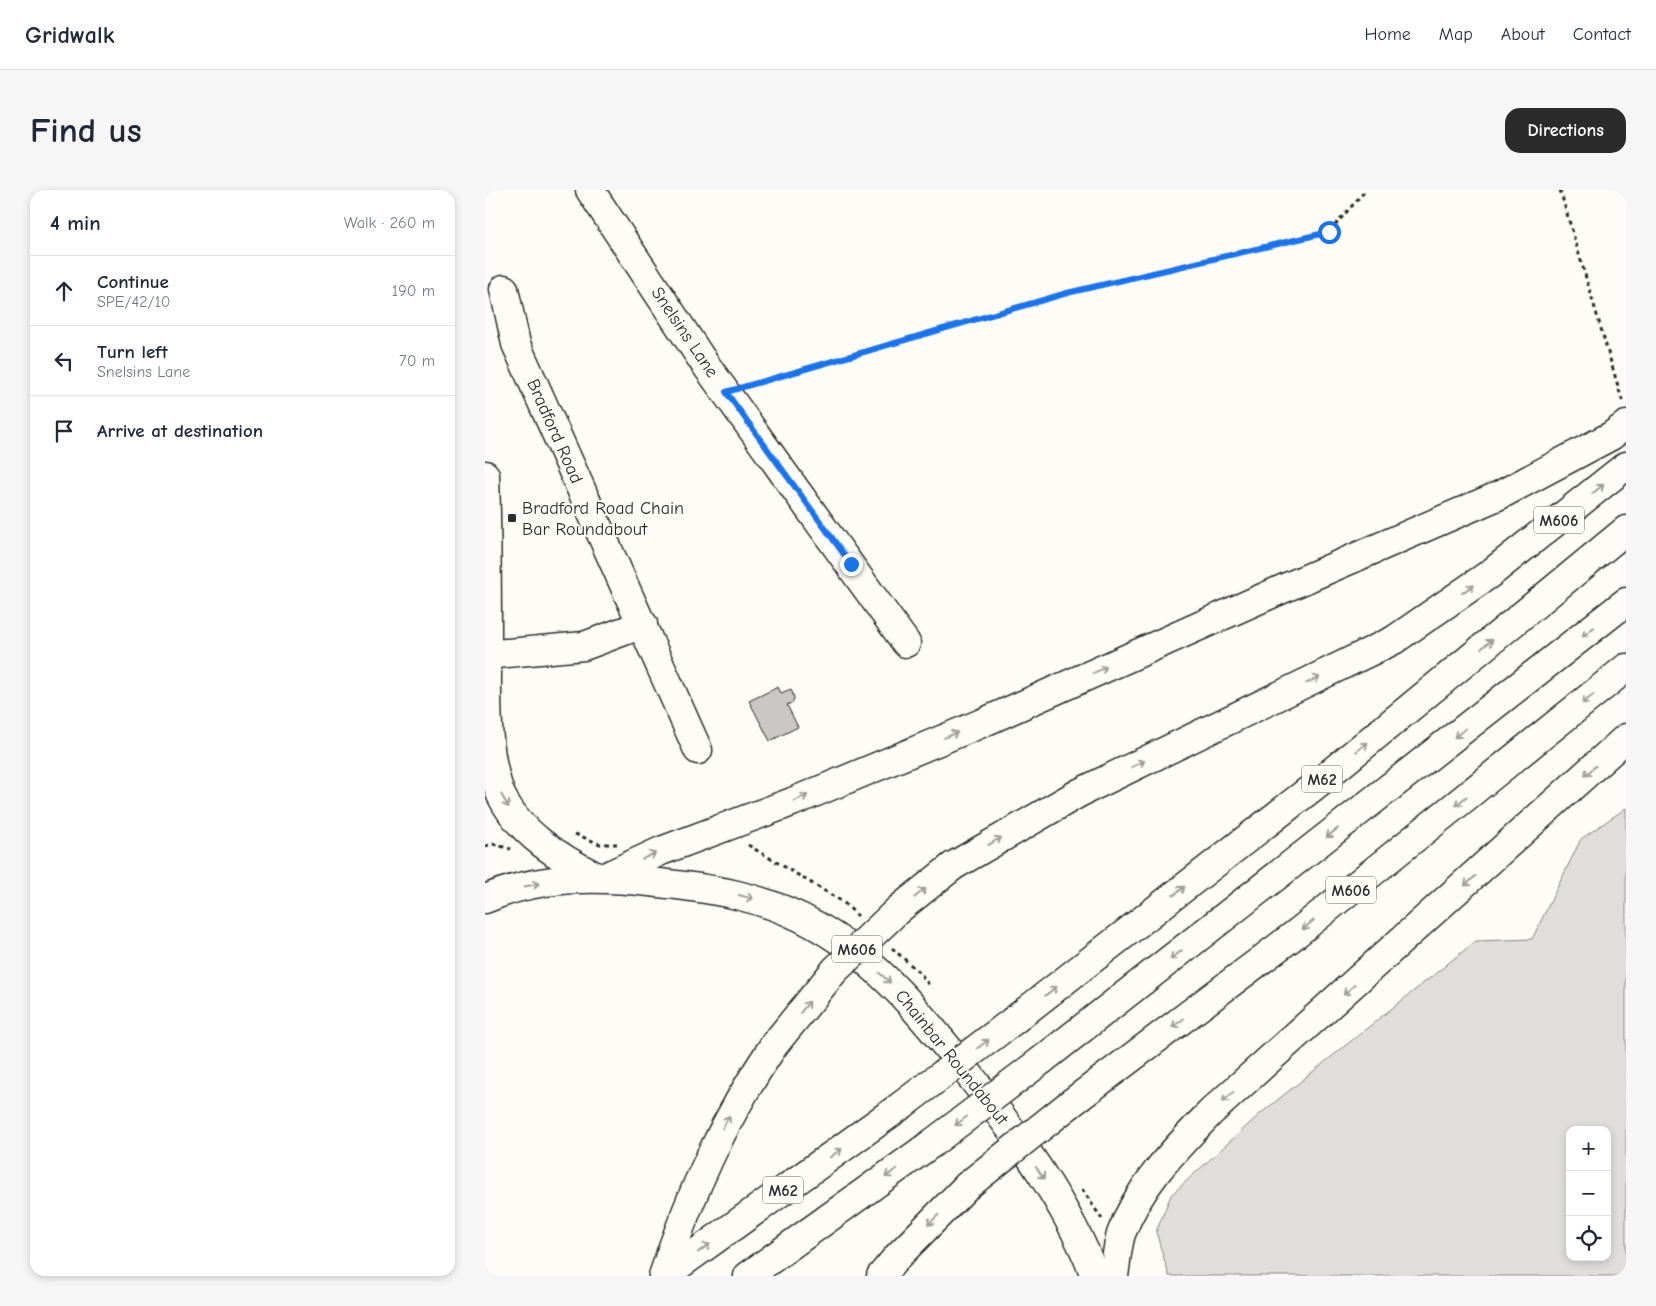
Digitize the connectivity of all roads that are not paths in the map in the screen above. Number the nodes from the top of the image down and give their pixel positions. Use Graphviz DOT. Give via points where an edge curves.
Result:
graph roads {
  1 [pos="590,190"];
  2 [pos="504,289"];
  3 [pos="1625,415"];
  4 [pos="1626,466"];
  5 [pos="485,475"];
  6 [pos="1626,530"];
  7 [pos="1626,602"];
  8 [pos="643,624"];
  9 [pos="906,643"];
  10 [pos="486,655"];
  11 [pos="1626,668"];
  12 [pos="1626,738"];
  13 [pos="699,750"];
  14 [pos="601,877"];
  15 [pos="485,899"];
  16 [pos="664,1276"];
  17 [pos="748,1276"];
  18 [pos="881,1276"];
  19 [pos="1095,1276"];
  20 [pos="1114,1276"];
  1 -- 9 [label="main road, Snelsins Lane" via="726,392"];
  2 -- 8 [label="main road, Bradford Road" via="516,344"];
  14 -- 3 [label="main road, one-way" via="793,802 973,726 1500,495 1611,436"];
  16 -- 4 [label="main road, M606, one-way, bridge" via="705,1166 742,1092 774,1045 835,970 899,909 953,866 1079,793 1394,640 1491,573"];
  5 -- 10 [label="main road"];
  16 -- 6 [label="main road, M62, one-way, bridge" via="1013,1021 1317,784"];
  7 -- 17 [label="main road, M62, one-way, bridge" via="1042,1060"];
  8 -- 10 [label="main road" via="584,646"];
  8 -- 13 [label="main road, Bradford Road"];
  10 -- 14 [label="main road, one-way" via="490,747 501,794 512,813 537,839 569,862"];
  11 -- 18 [label="main road, M606, one-way, bridge" via="1297,933 967,1186"];
  12 -- 20 [label="main road, one-way" via="1211,1112 1154,1174 1138,1199 1120,1237"];
  15 -- 14 [label="main road, Chainbar Roundabout, one-way" via="556,880"];
  14 -- 19 [label="main road, Chainbar Roundabout, one-way" via="699,887 748,896 815,925 851,949 896,987 926,1020 1001,1115 1073,1226"];
}
